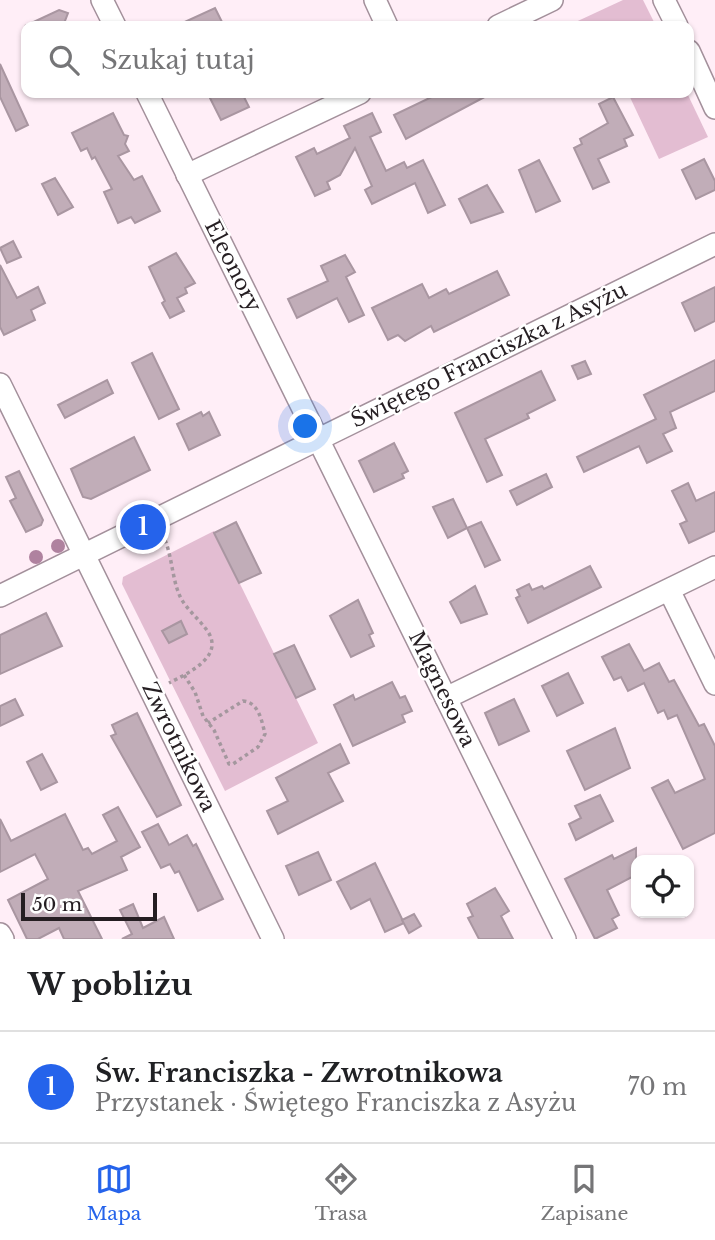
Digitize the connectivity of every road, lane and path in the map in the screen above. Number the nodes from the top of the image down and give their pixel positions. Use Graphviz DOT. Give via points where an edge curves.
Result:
graph roads {
  1 [pos="102,0"];
  2 [pos="375,0"];
  3 [pos="552,0"];
  4 [pos="664,0"];
  5 [pos="112,21"];
  6 [pos="385,21"];
  7 [pos="508,21"];
  8 [pos="674,21"];
  9 [pos="694,62"];
  10 [pos="149,98"];
  11 [pos="349,98"];
  12 [pos="715,108"];
  13 [pos="187,175"];
  14 [pos="715,244"];
  15 [pos="0,384"];
  16 [pos="319,438"];
  17 [pos="165,540"];
  18 [pos="85,555"];
  19 [pos="715,567"];
  20 [pos="669,590"];
  21 [pos="0,596"];
  22 [pos="184,675"];
  23 [pos="715,684"];
  24 [pos="152,692"];
  25 [pos="446,698"];
  26 [pos="208,723"];
  27 [pos="0,934"];
  28 [pos="3,939"];
  29 [pos="273,939"];
  30 [pos="565,939"];
  1 -- 5 [label="street"];
  2 -- 6 [label="street"];
  3 -- 7 [label="street"];
  4 -- 8 [label="street"];
  9 -- 12 [label="street"];
  10 -- 13 [label="street, Eleonory"];
  11 -- 13 [label="street"];
  13 -- 16 [label="street, Eleonory"];
  14 -- 16 [label="street, Świętego Franciszka z Asyżu"];
  15 -- 18 [label="street, Zwrotnikowa"];
  16 -- 18 [label="street, Świętego Franciszka z Asyżu"];
  16 -- 25 [label="street, Magnesowa"];
  17 -- 22 [label="path" via="180,596 211,636 208,658"];
  18 -- 21 [label="street, Świętego Franciszka z Asyżu"];
  18 -- 24 [label="street, Zwrotnikowa"];
  19 -- 20 [label="street"];
  20 -- 23 [label="street"];
  20 -- 25 [label="street"];
  22 -- 24 [label="path"];
  22 -- 26 [label="path"];
  24 -- 29 [label="street, Zwrotnikowa"];
  25 -- 30 [label="street, Magnesowa"];
  26 -- 26 [label="path" via="229,764 258,747 265,734 250,702 243,701"];
  27 -- 28 [label="street"];
}
